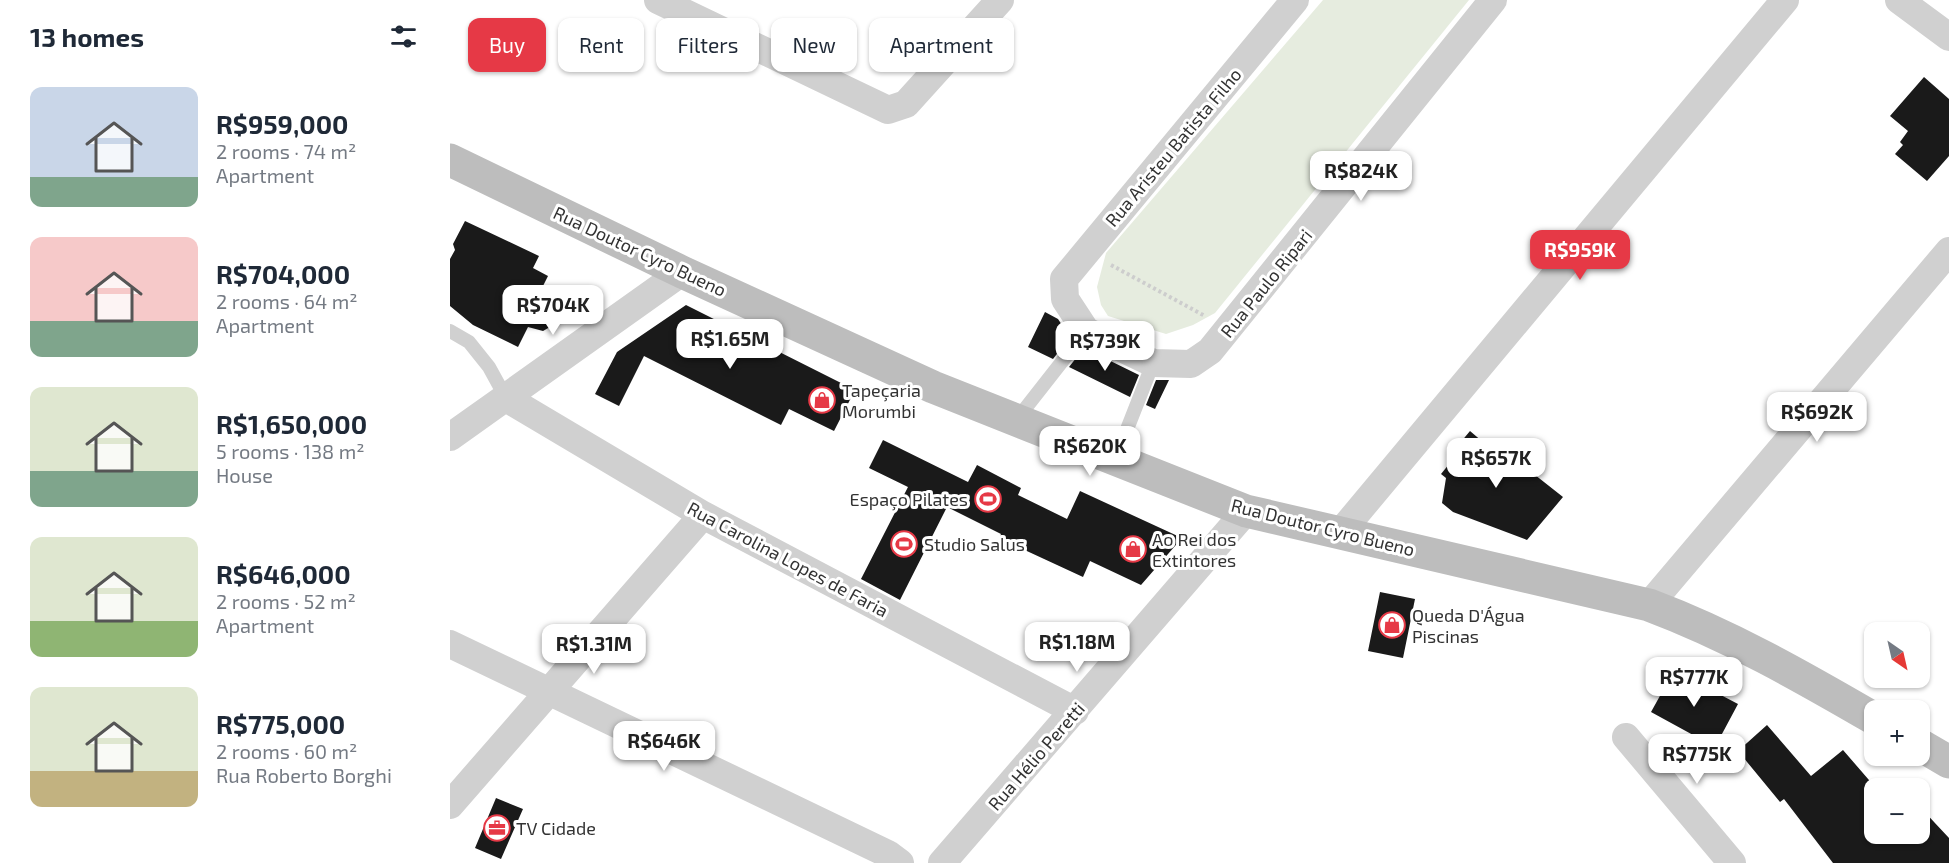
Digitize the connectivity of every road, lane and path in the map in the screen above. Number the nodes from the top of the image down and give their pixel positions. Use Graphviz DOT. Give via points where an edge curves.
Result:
graph roads {
  1 [pos="658,0"];
  2 [pos="1000,0"];
  3 [pos="1295,0"];
  4 [pos="1493,0"];
  5 [pos="1785,0"];
  6 [pos="1899,0"];
  7 [pos="1949,37"];
  8 [pos="450,160"];
  9 [pos="1949,251"];
  10 [pos="1087,252"];
  11 [pos="682,272"];
  12 [pos="1229,330"];
  13 [pos="450,331"];
  14 [pos="1086,331"];
  15 [pos="1153,363"];
  16 [pos="506,398"];
  17 [pos="1016,420"];
  18 [pos="450,437"];
  19 [pos="1115,460"];
  20 [pos="1246,511"];
  21 [pos="703,515"];
  22 [pos="1340,533"];
  23 [pos="1649,605"];
  24 [pos="450,644"];
  25 [pos="549,692"];
  26 [pos="1075,711"];
  27 [pos="1864,713"];
  28 [pos="1626,737"];
  29 [pos="450,805"];
  30 [pos="900,863"];
  31 [pos="942,863"];
  32 [pos="1732,863"];
  1 -- 2 [label="street" via="888,110 906,104"];
  3 -- 10 [label="street, Rua Aristeu Batista Filho"];
  4 -- 12 [label="street, Rua Paulo Ripari"];
  5 -- 22 [label="street"];
  6 -- 7 [label="street"];
  8 -- 11 [label="street, Rua Doutor Cyro Bueno"];
  9 -- 23 [label="street"];
  10 -- 12 [label="path"];
  10 -- 14 [label="street, Rua Aristeu Batista Filho" via="1064,279 1065,299"];
  11 -- 16 [label="street"];
  11 -- 17 [label="street, Rua Doutor Cyro Bueno" via="933,387"];
  12 -- 15 [label="street, Rua Paulo Ripari" via="1191,364"];
  13 -- 16 [label="lane" via="469,342"];
  14 -- 15 [label="street"];
  14 -- 17 [label="lane"];
  15 -- 19 [label="lane"];
  16 -- 18 [label="street"];
  16 -- 21 [label="street, Rua Carolina Lopes de Faria"];
  17 -- 19 [label="street, Rua Doutor Cyro Bueno"];
  19 -- 20 [label="street, Rua Doutor Cyro Bueno"];
  20 -- 22 [label="street, Rua Doutor Cyro Bueno"];
  20 -- 26 [label="street, Rua Hélio Peretti"];
  21 -- 25 [label="street"];
  21 -- 26 [label="street, Rua Carolina Lopes de Faria"];
  22 -- 23 [label="street, Rua Doutor Cyro Bueno"];
  23 -- 27 [label="street, Rua Doutor Cyro Bueno" via="1695,622 1780,664"];
  24 -- 25 [label="street"];
  25 -- 29 [label="street"];
  25 -- 30 [label="street"];
  26 -- 31 [label="street, Rua Hélio Peretti"];
  28 -- 32 [label="street"];
}
